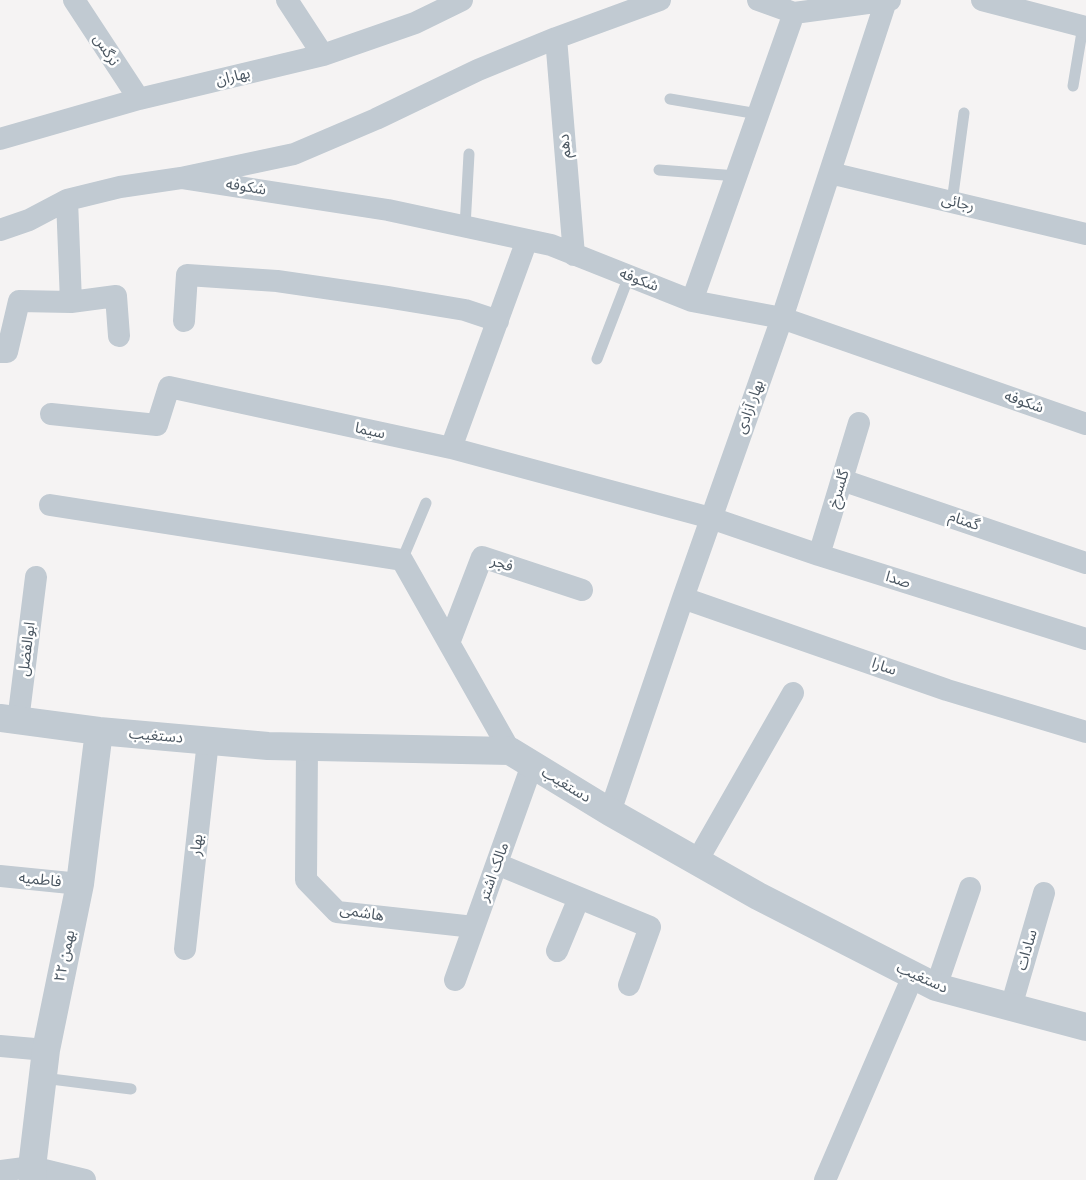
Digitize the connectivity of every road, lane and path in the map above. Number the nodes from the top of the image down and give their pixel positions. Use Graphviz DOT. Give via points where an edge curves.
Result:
graph roads {
  1 [pos="74,0"];
  2 [pos="287,0"];
  3 [pos="462,0"];
  4 [pos="660,0"];
  5 [pos="758,0"];
  6 [pos="982,0"];
  7 [pos="888,1"];
  8 [pos="794,13"];
  9 [pos="1084,27"];
  10 [pos="556,38"];
  11 [pos="323,56"];
  12 [pos="1073,86"];
  13 [pos="139,99"];
  14 [pos="670,99"];
  15 [pos="964,113"];
  16 [pos="758,114"];
  17 [pos="0,139"];
  18 [pos="469,154"];
  19 [pos="659,170"];
  20 [pos="830,173"];
  21 [pos="736,176"];
  22 [pos="181,178"];
  23 [pos="67,200"];
  24 [pos="952,202"];
  25 [pos="465,227"];
  26 [pos="0,230"];
  27 [pos="1086,234"];
  28 [pos="527,240"];
  29 [pos="574,255"];
  30 [pos="629,276"];
  31 [pos="692,301"];
  32 [pos="71,302"];
  33 [pos="782,318"];
  34 [pos="498,321"];
  35 [pos="184,322"];
  36 [pos="119,336"];
  37 [pos="0,352"];
  38 [pos="598,359"];
  39 [pos="51,414"];
  40 [pos="859,423"];
  41 [pos="1086,424"];
  42 [pos="451,448"];
  43 [pos="842,480"];
  44 [pos="426,503"];
  45 [pos="50,505"];
  46 [pos="711,518"];
  47 [pos="819,555"];
  48 [pos="402,560"];
  49 [pos="1086,563"];
  50 [pos="36,577"];
  51 [pos="582,590"];
  52 [pos="683,598"];
  53 [pos="1086,639"];
  54 [pos="449,643"];
  55 [pos="793,693"];
  56 [pos="9,720"];
  57 [pos="99,731"];
  58 [pos="1086,732"];
  59 [pos="208,741"];
  60 [pos="306,747"];
  61 [pos="521,758"];
  62 [pos="610,812"];
  63 [pos="696,861"];
  64 [pos="497,864"];
  65 [pos="0,876"];
  66 [pos="80,884"];
  67 [pos="970,888"];
  68 [pos="1044,893"];
  69 [pos="579,898"];
  70 [pos="474,927"];
  71 [pos="185,948"];
  72 [pos="558,951"];
  73 [pos="455,980"];
  74 [pos="924,981"];
  75 [pos="629,985"];
  76 [pos="1011,1007"];
  77 [pos="1086,1027"];
  78 [pos="0,1046"];
  79 [pos="46,1050"];
  80 [pos="43,1078"];
  81 [pos="131,1089"];
  82 [pos="0,1170"];
  83 [pos="32,1173"];
  84 [pos="85,1180"];
  85 [pos="824,1180"];
  1 -- 13 [label="street, نرگس"];
  2 -- 11 [label="street"];
  3 -- 11 [label="street, بهاران" via="415,23"];
  4 -- 10 [label="street"];
  5 -- 8 [label="street"];
  6 -- 9 [label="street"];
  7 -- 8 [label="street"];
  7 -- 20 [label="street, بهار آزادی"];
  8 -- 16 [label="street"];
  9 -- 12 [label="lane"];
  10 -- 22 [label="street" via="294,154"];
  10 -- 29 [label="street, دهم"];
  11 -- 13 [label="street, بهاران"];
  13 -- 17 [label="street, بهاران"];
  14 -- 16 [label="lane"];
  15 -- 24 [label="lane"];
  16 -- 21 [label="street"];
  18 -- 25 [label="lane"];
  19 -- 21 [label="lane"];
  20 -- 24 [label="street, رجائی"];
  20 -- 33 [label="street, بهار آزادی"];
  21 -- 31 [label="street"];
  22 -- 23 [label="street" via="120,187"];
  22 -- 25 [label="street, شکوفه" via="388,210"];
  23 -- 26 [label="street" via="29,220"];
  23 -- 32 [label="street"];
  24 -- 27 [label="street, رجائی"];
  25 -- 28 [label="street, شکوفه"];
  28 -- 29 [label="street, شکوفه" via="551,245"];
  28 -- 34 [label="street"];
  29 -- 30 [label="street, شکوفه"];
  30 -- 31 [label="street, شکوفه"];
  30 -- 38 [label="lane"];
  31 -- 33 [label="street, شکوفه"];
  32 -- 36 [label="street" via="116,296"];
  32 -- 37 [label="street" via="19,301 7,352"];
  33 -- 41 [label="street, شکوفه"];
  33 -- 46 [label="street, بهار آزادی"];
  34 -- 35 [label="street" via="465,310 387,296 277,281 188,275"];
  34 -- 42 [label="street"];
  39 -- 42 [label="street, سیما" via="157,426 169,387"];
  40 -- 43 [label="street, گلسرخ"];
  42 -- 46 [label="street, سیما"];
  43 -- 47 [label="street, گلسرخ"];
  43 -- 49 [label="street, گمنام"];
  44 -- 48 [label="lane"];
  45 -- 48 [label="street"];
  46 -- 47 [label="street, صدا"];
  46 -- 52 [label="street, بهار آزادی"];
  47 -- 53 [label="street, صدا"];
  48 -- 54 [label="street"];
  50 -- 56 [label="street, ابوالفضل"];
  51 -- 54 [label="street, فجر" via="482,557"];
  52 -- 58 [label="street, سارا" via="948,690"];
  52 -- 62 [label="street, بهار آزادی"];
  54 -- 61 [label="street"];
  55 -- 63 [label="street"];
  56 -- 57 [label="street, دستغیب"];
  57 -- 59 [label="street, دستغیب"];
  57 -- 66 [label="street, ۲۲ بهمن"];
  59 -- 60 [label="street, دستغیب"];
  59 -- 71 [label="street, بهار"];
  60 -- 61 [label="street, دستغیب"];
  60 -- 70 [label="street, هاشمی" via="306,880 337,912"];
  61 -- 62 [label="street, دستغیب"];
  61 -- 64 [label="street, مالک اشتر"];
  62 -- 63 [label="street, دستغیب"];
  63 -- 74 [label="street, دستغیب"];
  64 -- 69 [label="street"];
  64 -- 70 [label="street, مالک اشتر"];
  65 -- 66 [label="street, فاطمیه"];
  66 -- 79 [label="street, ۲۲ بهمن"];
  67 -- 74 [label="street"];
  68 -- 76 [label="street, سادات"];
  69 -- 72 [label="street"];
  69 -- 75 [label="street" via="650,926"];
  70 -- 73 [label="street, مالک اشتر"];
  74 -- 76 [label="street, دستغیب"];
  74 -- 85 [label="street"];
  76 -- 77 [label="street, دستغیب"];
  78 -- 79 [label="street"];
  79 -- 80 [label="street, ۲۲ بهمن"];
  80 -- 81 [label="lane"];
  80 -- 83 [label="street, ۲۲ بهمن"];
  82 -- 83 [label="street"];
  83 -- 84 [label="street"];
}
